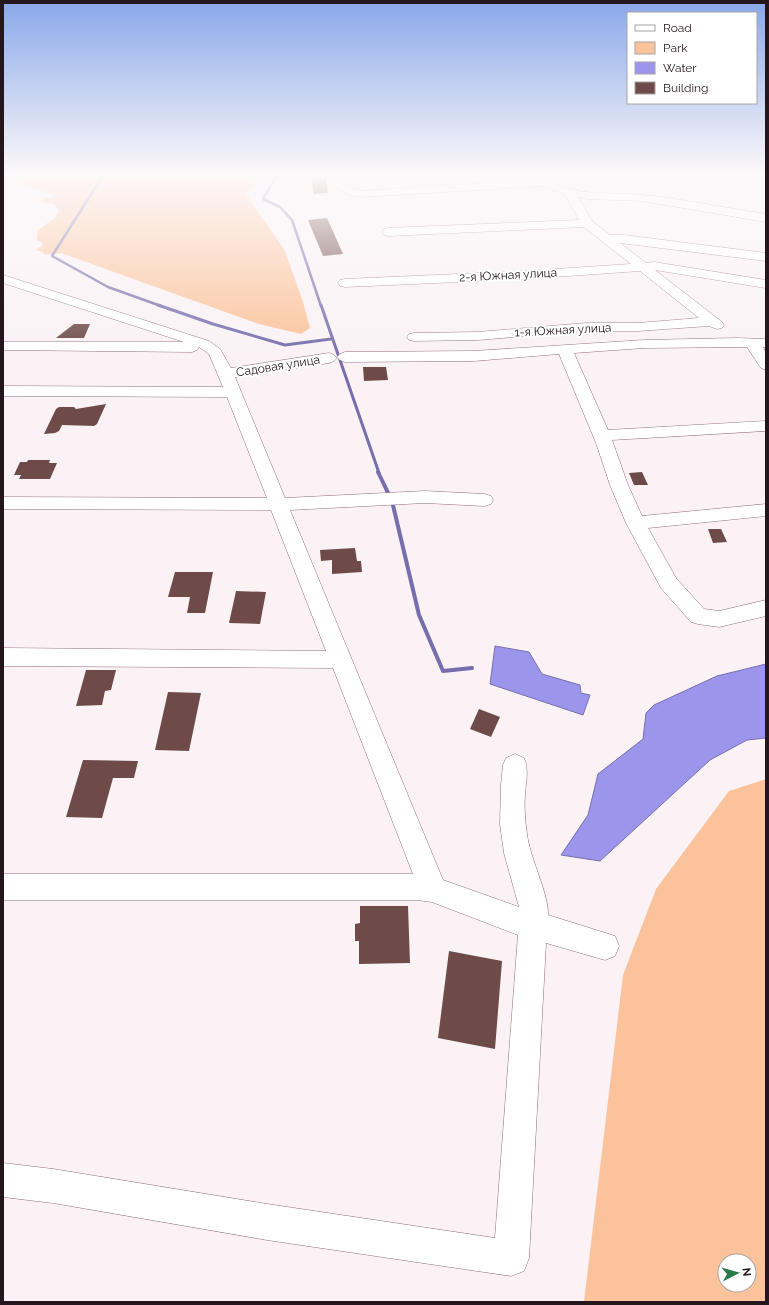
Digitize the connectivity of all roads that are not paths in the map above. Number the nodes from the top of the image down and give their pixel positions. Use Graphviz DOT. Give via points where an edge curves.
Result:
graph roads {
  1 [pos="602,235"];
  2 [pos="607,239"];
  3 [pos="766,258"];
  4 [pos="644,266"];
  5 [pos="3,279"];
  6 [pos="345,283"];
  7 [pos="766,284"];
  8 [pos="712,321"];
  9 [pos="414,337"];
  10 [pos="752,343"];
  11 [pos="208,345"];
  12 [pos="3,346"];
  13 [pos="565,350"];
  14 [pos="346,357"];
  15 [pos="329,358"];
  16 [pos="766,365"];
  17 [pos="226,374"];
  18 [pos="3,391"];
  19 [pos="234,392"];
  20 [pos="766,426"];
  21 [pos="602,435"];
  22 [pos="484,500"];
  23 [pos="3,503"];
  24 [pos="279,504"];
  25 [pos="766,510"];
  26 [pos="636,523"];
  27 [pos="766,608"];
  28 [pos="3,657"];
  29 [pos="342,660"];
  30 [pos="515,765"];
  31 [pos="3,887"];
  32 [pos="433,889"];
  33 [pos="534,925"];
  34 [pos="605,946"];
  35 [pos="3,1180"];
  1 -- 2 [label="street"];
  2 -- 3 [label="street" via="624,239"];
  2 -- 4 [label="street"];
  4 -- 6 [label="street, 2-я Южная улица" via="526,275"];
  4 -- 7 [label="street, 2-я Южная улица"];
  4 -- 8 [label="street"];
  5 -- 11 [label="street"];
  8 -- 9 [label="street, 1-я Южная улица" via="638,327 587,327 478,336"];
  8 -- 10 [label="street"];
  10 -- 13 [label="street" via="644,344"];
  10 -- 16 [label="street"];
  11 -- 12 [label="street"];
  11 -- 17 [label="street" via="216,352"];
  13 -- 14 [label="street" via="474,356"];
  13 -- 21 [label="street"];
  15 -- 17 [label="street, Садовая улица"];
  17 -- 19 [label="street"];
  18 -- 19 [label="street"];
  19 -- 24 [label="street"];
  20 -- 21 [label="street"];
  21 -- 26 [label="street" via="619,485"];
  22 -- 24 [label="street" via="425,497"];
  23 -- 24 [label="street"];
  24 -- 29 [label="street"];
  25 -- 26 [label="street"];
  26 -- 27 [label="street" via="668,582 698,616 719,619"];
  28 -- 29 [label="street"];
  29 -- 32 [label="street"];
  30 -- 33 [label="street" via="512,793 515,846 533,902"];
  31 -- 32 [label="street"];
  32 -- 33 [label="street"];
  33 -- 34 [label="street"];
  33 -- 35 [label="street" via="512,1258"];
}
